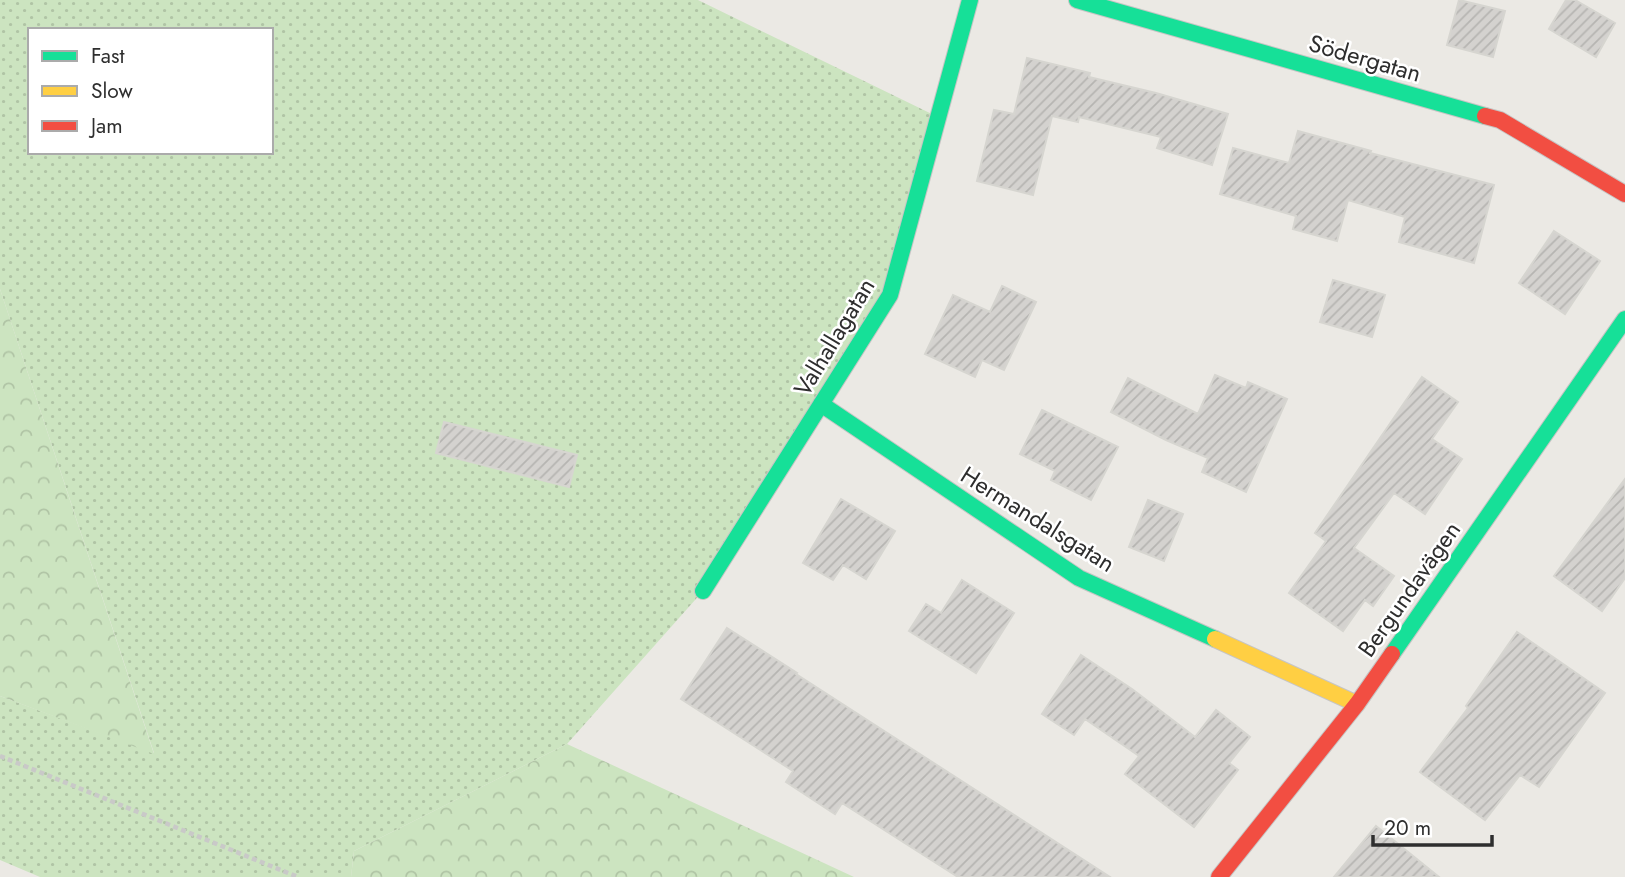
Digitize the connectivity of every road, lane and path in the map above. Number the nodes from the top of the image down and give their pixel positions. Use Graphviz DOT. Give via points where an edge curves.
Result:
graph roads {
  1 [pos="970,0"];
  2 [pos="1077,0"];
  3 [pos="1625,194"];
  4 [pos="1625,319"];
  5 [pos="821,404"];
  6 [pos="703,591"];
  7 [pos="1357,704"];
  8 [pos="0,756"];
  9 [pos="298,877"];
  10 [pos="1219,877"];
  1 -- 5 [label="street, Valhallagatan" via="890,295"];
  2 -- 3 [label="street, Södergatan" via="1500,120"];
  4 -- 7 [label="street, Bergundavägen"];
  5 -- 6 [label="street, Valhallagatan"];
  5 -- 7 [label="street, Hermandalsgatan" via="1079,578"];
  7 -- 10 [label="street, Bergundavägen"];
  8 -- 9 [label="path"];
}
